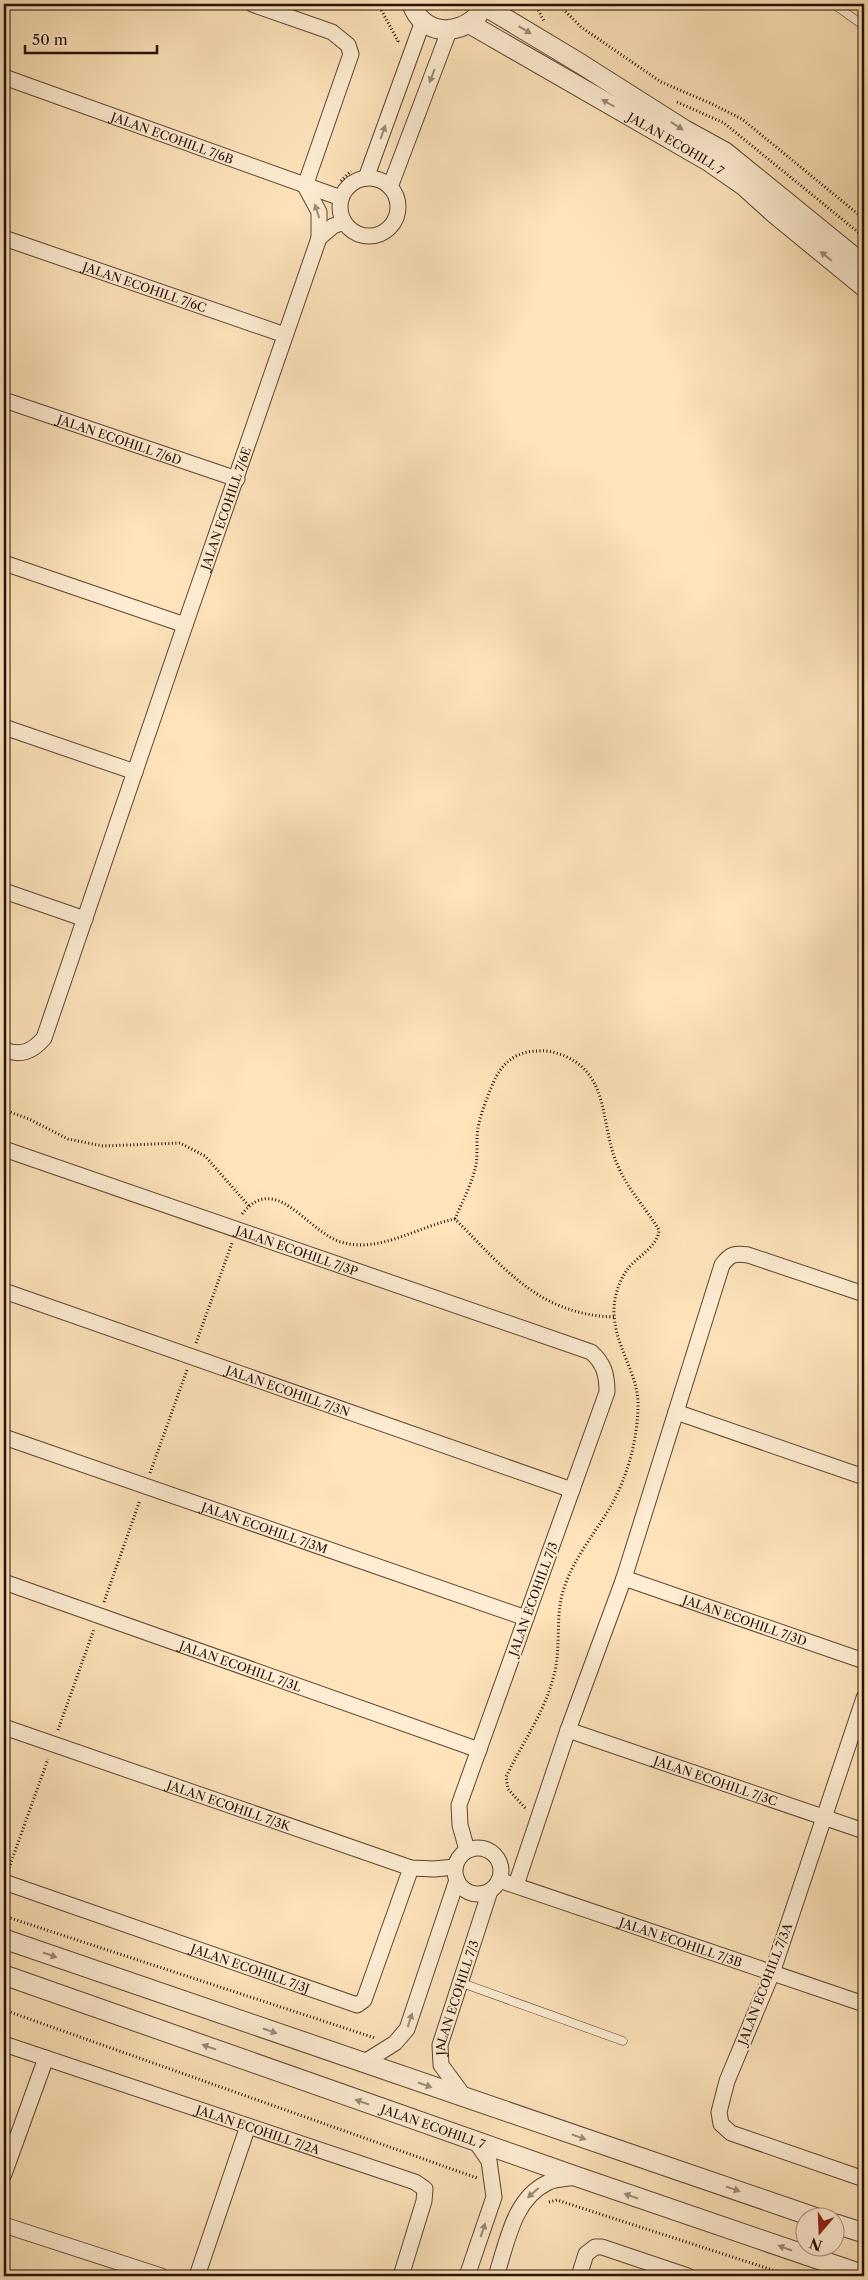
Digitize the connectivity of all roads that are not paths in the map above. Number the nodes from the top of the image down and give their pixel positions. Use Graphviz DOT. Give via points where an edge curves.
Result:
graph roads {
  1 [pos="252,4"];
  2 [pos="411,4"];
  3 [pos="483,5"];
  4 [pos="836,5"];
  5 [pos="423,22"];
  6 [pos="470,24"];
  7 [pos="864,26"];
  8 [pos="449,31"];
  9 [pos="4,77"];
  10 [pos="366,178"];
  11 [pos="305,186"];
  12 [pos="390,186"];
  13 [pos="341,198"];
  14 [pos="344,222"];
  15 [pos="4,238"];
  16 [pos="319,238"];
  17 [pos="864,266"];
  18 [pos="864,287"];
  19 [pos="285,335"];
  20 [pos="4,400"];
  21 [pos="237,479"];
  22 [pos="4,563"];
  23 [pos="185,625"];
  24 [pos="4,727"];
  25 [pos="135,772"];
  26 [pos="4,891"];
  27 [pos="85,919"];
  28 [pos="4,1050"];
  29 [pos="4,1149"];
  30 [pos="4,1291"];
  31 [pos="864,1294"];
  32 [pos="591,1352"];
  33 [pos="676,1412"];
  34 [pos="4,1437"];
  35 [pos="864,1477"];
  36 [pos="572,1490"];
  37 [pos="624,1578"];
  38 [pos="4,1582"];
  39 [pos="526,1618"];
  40 [pos="864,1661"];
  41 [pos="864,1698"];
  42 [pos="4,1727"];
  43 [pos="568,1730"];
  44 [pos="479,1750"];
  45 [pos="824,1817"];
  46 [pos="864,1831"];
  47 [pos="467,1850"];
  48 [pos="411,1868"];
  49 [pos="456,1873"];
  50 [pos="4,1882"];
  51 [pos="495,1885"];
  52 [pos="516,1885"];
  53 [pos="4,1939"];
  54 [pos="772,1972"];
  55 [pos="4,1975"];
  56 [pos="459,1982"];
  57 [pos="864,2004"];
  58 [pos="623,2041"];
  59 [pos="4,2044"];
  60 [pos="46,2058"];
  61 [pos="363,2063"];
  62 [pos="466,2099"];
  63 [pos="248,2126"];
  64 [pos="476,2142"];
  65 [pos="4,2174"];
  66 [pos="578,2177"];
  67 [pos="864,2179"];
  68 [pos="796,2211"];
  69 [pos="4,2225"];
  70 [pos="846,2228"];
  71 [pos="864,2234"];
  72 [pos="864,2275"];
  73 [pos="161,2276"];
  74 [pos="197,2276"];
  75 [pos="401,2276"];
  76 [pos="467,2276"];
  77 [pos="496,2276"];
  78 [pos="579,2276"];
  79 [pos="688,2276"];
  1 -- 11 [label="street" via="332,32 348,45 351,54"];
  2 -- 5 [label="street"];
  3 -- 6 [label="street"];
  3 -- 17 [label="street, one-way" via="725,152"];
  4 -- 7 [label="lane"];
  5 -- 8 [label="street"];
  10 -- 5 [label="street, one-way"];
  6 -- 8 [label="street"];
  18 -- 6 [label="street, JALAN ECOHILL 7, one-way" via="744,186 708,161"];
  8 -- 12 [label="street, one-way"];
  9 -- 11 [label="street, JALAN ECOHILL 7/6B"];
  10 -- 12 [label="street" via="375,178"];
  10 -- 13 [label="street" via="349,185"];
  11 -- 13 [label="street, JALAN ECOHILL 7/6B"];
  16 -- 11 [label="street, JALAN ECOHILL 7/6E, one-way" via="319,212"];
  12 -- 14 [label="street" via="398,203 389,228 381,234 363,236"];
  13 -- 14 [label="street"];
  14 -- 16 [label="street" via="333,226"];
  15 -- 19 [label="street, JALAN ECOHILL 7/6C"];
  16 -- 19 [label="street, JALAN ECOHILL 7/6E"];
  19 -- 21 [label="street, JALAN ECOHILL 7/6E"];
  20 -- 21 [label="street, JALAN ECOHILL 7/6D"];
  21 -- 23 [label="street, JALAN ECOHILL 7/6E"];
  22 -- 23 [label="street"];
  23 -- 25 [label="street, JALAN ECOHILL 7/6E"];
  24 -- 25 [label="street"];
  25 -- 27 [label="street, JALAN ECOHILL 7/6E"];
  26 -- 27 [label="street"];
  27 -- 28 [label="street, JALAN ECOHILL 7/6E" via="44,1038 34,1049 16,1054"];
  29 -- 32 [label="street, JALAN ECOHILL 7/3P"];
  30 -- 36 [label="street, JALAN ECOHILL 7/3N"];
  31 -- 33 [label="street" via="768,1260 735,1254 728,1257 722,1265"];
  32 -- 36 [label="street, JALAN ECOHILL 7/3" via="600,1359 607,1392"];
  33 -- 35 [label="street"];
  33 -- 37 [label="street"];
  34 -- 39 [label="street, JALAN ECOHILL 7/3M"];
  36 -- 39 [label="street, JALAN ECOHILL 7/3"];
  37 -- 40 [label="street, JALAN ECOHILL 7/3D"];
  37 -- 43 [label="street"];
  38 -- 44 [label="street, JALAN ECOHILL 7/3L"];
  39 -- 44 [label="street, JALAN ECOHILL 7/3"];
  41 -- 45 [label="street, JALAN ECOHILL 7/3A"];
  42 -- 48 [label="street, JALAN ECOHILL 7/3K"];
  43 -- 45 [label="street, JALAN ECOHILL 7/3C"];
  43 -- 52 [label="street"];
  44 -- 47 [label="street, JALAN ECOHILL 7/3" via="459,1805 460,1825"];
  45 -- 46 [label="street, JALAN ECOHILL 7/3C"];
  45 -- 54 [label="street, JALAN ECOHILL 7/3A"];
  47 -- 49 [label="street" via="461,1854"];
  47 -- 51 [label="street" via="480,1847 494,1853 501,1866"];
  48 -- 49 [label="street, JALAN ECOHILL 7/3K"];
  48 -- 50 [label="street, JALAN ECOHILL 7/3J" via="364,2000 357,2005"];
  49 -- 51 [label="street" via="465,1890 470,1892 477,1894"];
  61 -- 49 [label="street, one-way" via="395,2043 407,2029"];
  51 -- 52 [label="street, JALAN ECOHILL 7/3B"];
  51 -- 56 [label="street, JALAN ECOHILL 7/3"];
  52 -- 54 [label="street, JALAN ECOHILL 7/3B"];
  53 -- 61 [label="street, one-way"];
  54 -- 57 [label="street, JALAN ECOHILL 7/3B"];
  54 -- 67 [label="street, JALAN ECOHILL 7/3A" via="727,2081 719,2112 721,2124 731,2133"];
  64 -- 55 [label="street, JALAN ECOHILL 7, one-way"];
  56 -- 58 [label="lane"];
  56 -- 62 [label="street, JALAN ECOHILL 7/3" via="440,2045 441,2065"];
  59 -- 60 [label="street, JALAN ECOHILL 7/2A"];
  60 -- 63 [label="street, JALAN ECOHILL 7/2A"];
  60 -- 65 [label="street"];
  61 -- 62 [label="street, one-way"];
  62 -- 68 [label="street, one-way"];
  63 -- 74 [label="street"];
  63 -- 75 [label="street, JALAN ECOHILL 7/2A" via="415,2182 425,2189"];
  64 -- 66 [label="street, JALAN ECOHILL 7"];
  76 -- 64 [label="street, one-way" via="494,2197 489,2161"];
  72 -- 66 [label="street, JALAN ECOHILL 7, one-way"];
  66 -- 77 [label="street, one-way" via="548,2182 532,2191 520,2206"];
  69 -- 73 [label="street"];
  70 -- 71 [label="street"];
  78 -- 79 [label="street" via="586,2254 595,2247"];
}
